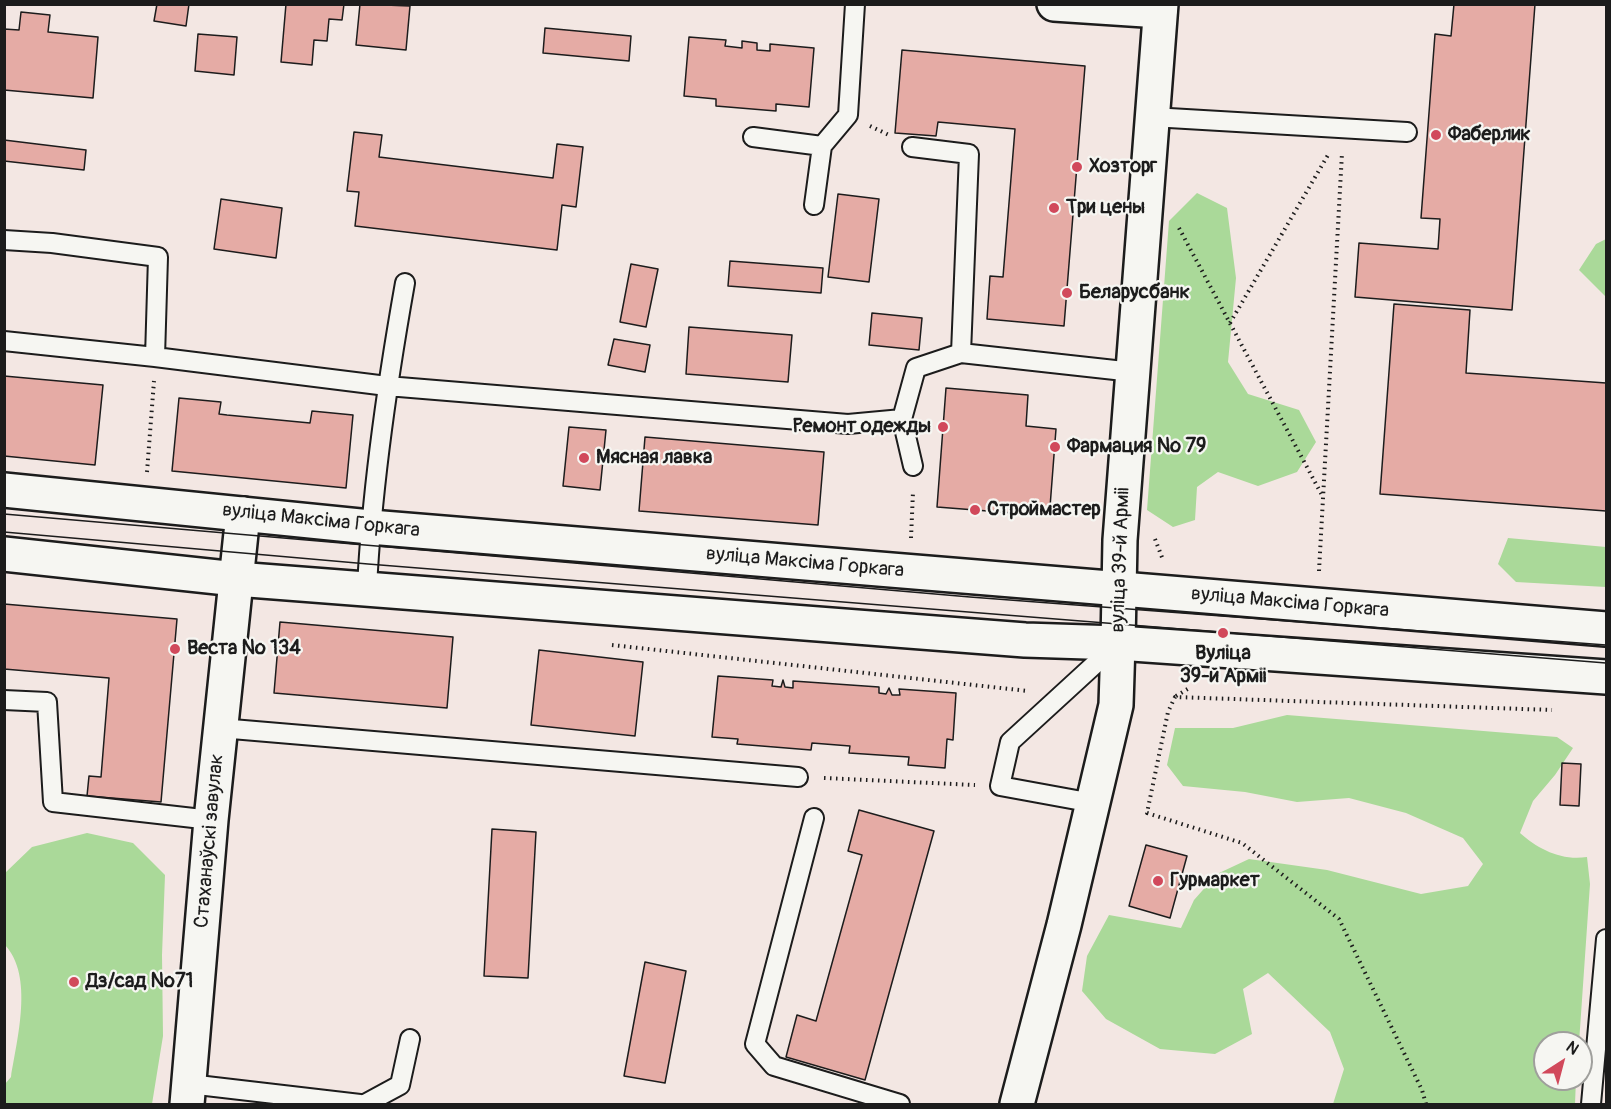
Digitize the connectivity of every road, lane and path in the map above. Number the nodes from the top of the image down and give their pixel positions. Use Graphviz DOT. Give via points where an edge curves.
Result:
graph roads {
  1 [pos="855,4"];
  2 [pos="1054,4"];
  3 [pos="1160,8"];
  4 [pos="848,115"];
  5 [pos="1152,117"];
  6 [pos="1344,128"];
  7 [pos="1407,132"];
  8 [pos="753,138"];
  9 [pos="822,146"];
  10 [pos="912,147"];
  11 [pos="814,205"];
  12 [pos="1175,220"];
  13 [pos="4,240"];
  14 [pos="405,283"];
  15 [pos="1230,322"];
  16 [pos="4,341"];
  17 [pos="961,353"];
  18 [pos="155,357"];
  19 [pos="1133,372"];
  20 [pos="387,386"];
  21 [pos="902,419"];
  22 [pos="913,466"];
  23 [pos="147,480"];
  24 [pos="4,490"];
  25 [pos="1323,497"];
  26 [pos="243,514"];
  27 [pos="370,526"];
  28 [pos="911,546"];
  29 [pos="4,554"];
  30 [pos="1319,575"];
  31 [pos="236,579"];
  32 [pos="367,588"];
  33 [pos="1119,591"];
  34 [pos="1606,629"];
  35 [pos="1118,643"];
  36 [pos="1606,677"];
  37 [pos="1191,687"];
  38 [pos="1175,697"];
  39 [pos="4,700"];
  40 [pos="1560,710"];
  41 [pos="220,728"];
  42 [pos="798,777"];
  43 [pos="1000,786"];
  44 [pos="1093,803"];
  45 [pos="814,818"];
  46 [pos="211,820"];
  47 [pos="1606,939"];
  48 [pos="410,1039"];
  49 [pos="188,1094"];
  50 [pos="360,1104"];
  51 [pos="365,1104"];
  52 [pos="900,1104"];
  53 [pos="1017,1104"];
  54 [pos="1426,1104"];
  55 [pos="1591,1104"];
  1 -- 4 [label="lane"];
  2 -- 3 [label="main road"];
  3 -- 5 [label="main road, вуліца 39-й Арміі"];
  4 -- 9 [label="lane"];
  4 -- 10 [label="path"];
  5 -- 6 [label="lane"];
  5 -- 19 [label="main road, вуліца 39-й Арміі"];
  6 -- 7 [label="lane"];
  6 -- 15 [label="path"];
  6 -- 25 [label="path"];
  8 -- 9 [label="lane"];
  9 -- 11 [label="lane"];
  10 -- 17 [label="lane" via="969,154"];
  12 -- 15 [label="path"];
  13 -- 18 [label="lane" via="158,257"];
  14 -- 20 [label="lane"];
  15 -- 25 [label="path"];
  16 -- 18 [label="lane"];
  17 -- 19 [label="lane"];
  17 -- 21 [label="lane" via="916,369"];
  18 -- 20 [label="lane"];
  18 -- 23 [label="path"];
  19 -- 33 [label="main road, вуліца 39-й Арміі"];
  20 -- 21 [label="lane" via="848,424"];
  20 -- 27 [label="lane"];
  21 -- 22 [label="lane"];
  22 -- 28 [label="path"];
  24 -- 26 [label="main road, вуліца Максіма Горкага"];
  25 -- 30 [label="path"];
  26 -- 27 [label="main road, вуліца Максіма Горкага"];
  26 -- 31 [label="main road, Стаханаўскі завулак"];
  27 -- 32 [label="lane"];
  27 -- 33 [label="main road, вуліца Максіма Горкага"];
  29 -- 31 [label="main road"];
  31 -- 32 [label="main road"];
  31 -- 41 [label="main road, Стаханаўскі завулак"];
  32 -- 35 [label="main road" via="1025,640"];
  33 -- 34 [label="main road, вуліца Максіма Горкага"];
  33 -- 35 [label="main road, вуліца 39-й Арміі"];
  35 -- 36 [label="main road"];
  35 -- 43 [label="lane" via="1010,742"];
  35 -- 44 [label="main road, вуліца 39-й Арміі" via="1116,705"];
  37 -- 38 [label="path"];
  38 -- 40 [label="path"];
  38 -- 54 [label="path" via="1168,712 1147,813 1242,843 1340,919"];
  39 -- 46 [label="lane" via="47,702 53,802"];
  41 -- 42 [label="lane"];
  41 -- 46 [label="main road, Стаханаўскі завулак"];
  42 -- 43 [label="path"];
  43 -- 44 [label="lane"];
  44 -- 53 [label="main road, вуліца 39-й Арміі"];
  45 -- 52 [label="lane" via="755,1044 774,1066"];
  46 -- 49 [label="main road, Стаханаўскі завулак"];
  47 -- 55 [label="lane"];
  48 -- 51 [label="lane" via="400,1085"];
  49 -- 50 [label="lane"];
}
